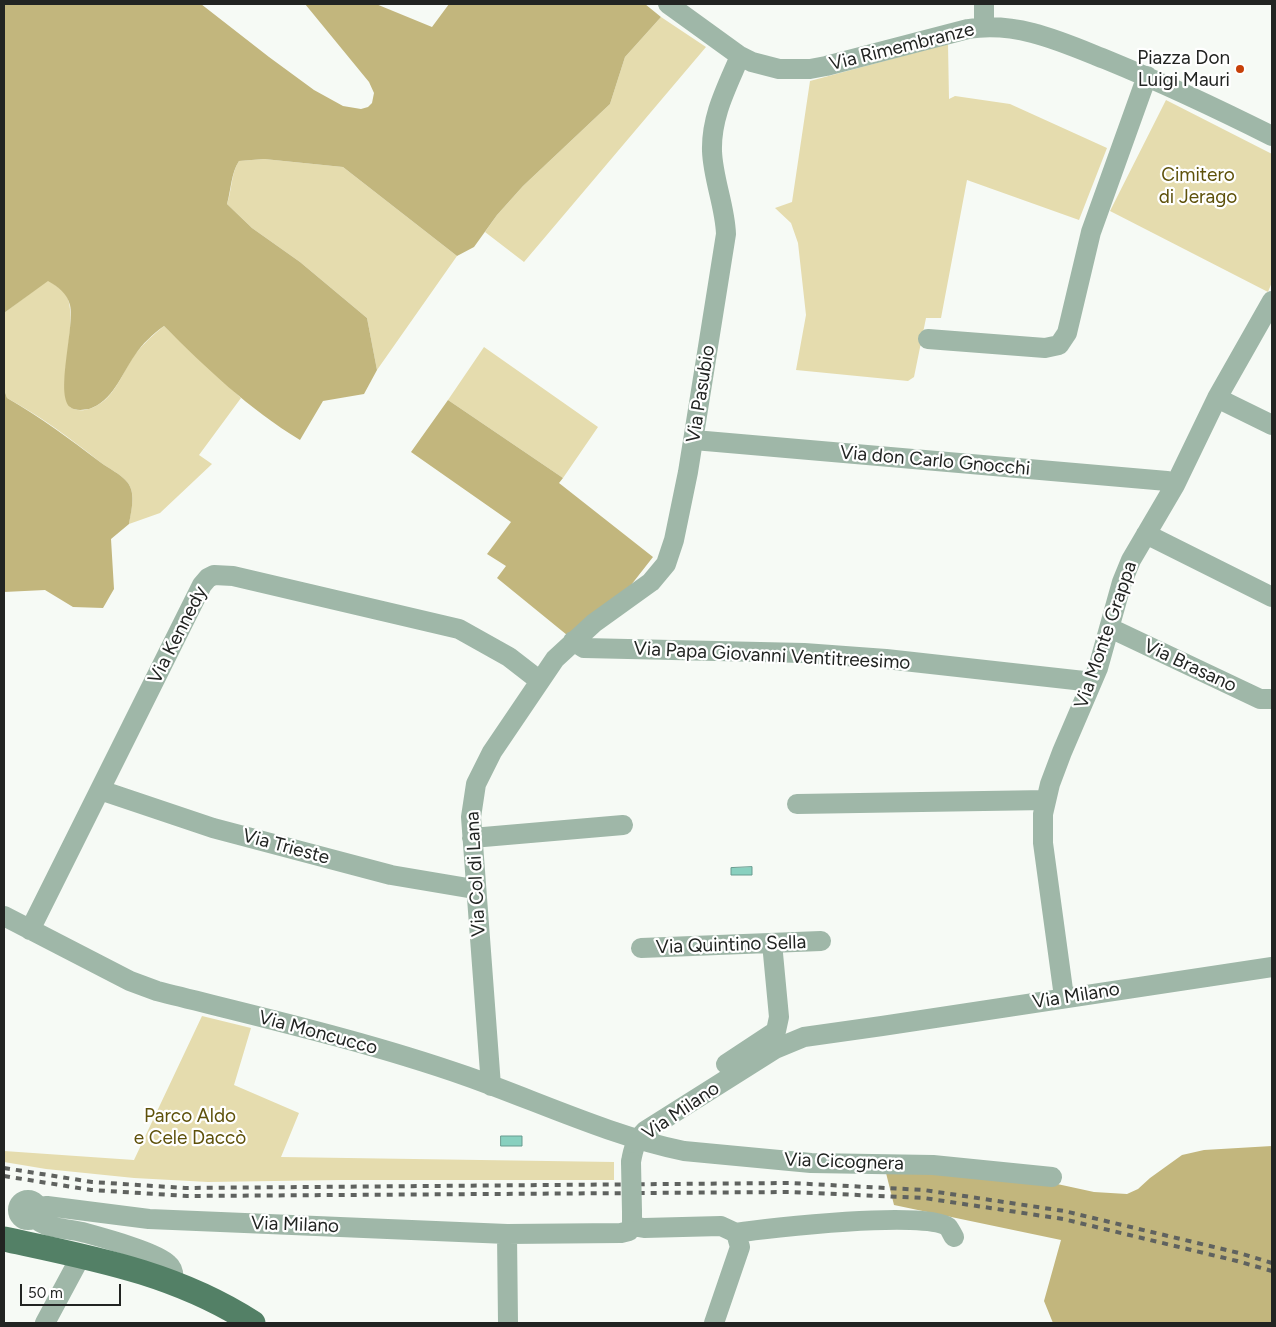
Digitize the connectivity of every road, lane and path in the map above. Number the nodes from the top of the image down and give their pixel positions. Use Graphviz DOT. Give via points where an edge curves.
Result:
graph roads {
  1 [pos="668,4"];
  2 [pos="984,4"];
  3 [pos="984,26"];
  4 [pos="740,56"];
  5 [pos="1147,76"];
  6 [pos="1272,136"];
  7 [pos="1272,300"];
  8 [pos="928,339"];
  9 [pos="1217,398"];
  10 [pos="1272,425"];
  11 [pos="694,440"];
  12 [pos="1175,485"];
  13 [pos="1146,534"];
  14 [pos="1272,597"];
  15 [pos="1110,628"];
  16 [pos="574,641"];
  17 [pos="540,681"];
  18 [pos="1091,683"];
  19 [pos="1272,699"];
  20 [pos="100,790"];
  21 [pos="1046,800"];
  22 [pos="797,804"];
  23 [pos="623,825"];
  24 [pos="472,838"];
  25 [pos="475,887"];
  26 [pos="4,916"];
  27 [pos="30,930"];
  28 [pos="821,941"];
  29 [pos="772,943"];
  30 [pos="641,948"];
  31 [pos="1272,967"];
  32 [pos="1064,997"];
  33 [pos="491,1086"];
  34 [pos="638,1138"];
  35 [pos="1052,1178"];
  36 [pos="24,1214"];
  37 [pos="632,1219"];
  38 [pos="736,1233"];
  39 [pos="507,1234"];
  40 [pos="954,1237"];
  41 [pos="4,1239"];
  42 [pos="81,1256"];
  43 [pos="173,1282"];
  44 [pos="45,1323"];
  45 [pos="253,1323"];
  46 [pos="508,1323"];
  47 [pos="714,1323"];
  1 -- 4 [label="street, Via Rimembranze"];
  2 -- 3 [label="street"];
  3 -- 4 [label="street, Via Rimembranze" via="810,69 779,69"];
  3 -- 5 [label="street, Via Rimembranze" via="1036,34"];
  4 -- 11 [label="street, Via Pasubio" via="720,100 714,124 712,152 726,219 726,234"];
  5 -- 6 [label="street, Via Rimembranze"];
  5 -- 8 [label="street" via="1090,232 1067,332 1059,345 1045,348"];
  7 -- 9 [label="street, Via Monte Grappa"];
  9 -- 10 [label="street"];
  9 -- 12 [label="street, Via Monte Grappa"];
  11 -- 12 [label="street, Via don Carlo Gnocchi" via="1167,481"];
  11 -- 16 [label="street, Via Pasubio" via="682,507 666,564 651,582"];
  12 -- 13 [label="street, Via Monte Grappa"];
  13 -- 14 [label="street"];
  13 -- 15 [label="street, Via Monte Grappa" via="1122,582"];
  15 -- 18 [label="street, Via Monte Grappa"];
  15 -- 19 [label="street, Via Brasano" via="1260,699"];
  16 -- 17 [label="street, Via Pasubio" via="555,659"];
  16 -- 18 [label="street, Via Papa Giovanni Ventitreesimo" via="584,648 804,653 886,659"];
  17 -- 20 [label="street, Via Kennedy" via="509,656 459,629 309,592 214,575 202,585"];
  17 -- 24 [label="street, Via Col di Lana" via="492,752 476,784 471,817"];
  18 -- 21 [label="street, Via Monte Grappa" via="1056,765"];
  20 -- 25 [label="street, Via Trieste" via="213,828 391,875"];
  20 -- 27 [label="street, Via Kennedy"];
  21 -- 22 [label="street"];
  21 -- 32 [label="street, Via Monte Grappa" via="1043,843"];
  23 -- 24 [label="street"];
  24 -- 25 [label="street, Via Col di Lana"];
  25 -- 33 [label="street, Via Col di Lana"];
  26 -- 27 [label="street, Via Moncucco"];
  27 -- 33 [label="street, Via Moncucco" via="139,984 391,1052"];
  28 -- 29 [label="street, Via Quintino Sella"];
  29 -- 30 [label="street, Via Quintino Sella"];
  29 -- 34 [label="street" via="779,1017 776,1031 646,1117"];
  31 -- 32 [label="street, Via Milano"];
  32 -- 34 [label="street, Via Milano" via="804,1037 775,1049"];
  33 -- 34 [label="street, Via Moncucco"];
  34 -- 35 [label="street, Via Cicognera" via="684,1152 811,1163 934,1165"];
  34 -- 37 [label="street, Via Milano, bridge" via="631,1162"];
  36 -- 39 [label="street, Via Milano" via="47,1206 149,1219"];
  36 -- 43 [label="street, Via Milano" via="40,1224 81,1232 151,1254 168,1263 174,1272"];
  37 -- 38 [label="street" via="644,1228 721,1226"];
  37 -- 39 [label="street, Via Milano" via="628,1231 621,1233"];
  38 -- 40 [label="street" via="820,1222 906,1220 934,1222 948,1227"];
  38 -- 47 [label="street" via="740,1247"];
  39 -- 46 [label="street"];
  41 -- 42 [label="main road"];
  42 -- 43 [label="main road"];
  42 -- 44 [label="street"];
  43 -- 45 [label="main road" via="230,1308"];
}
